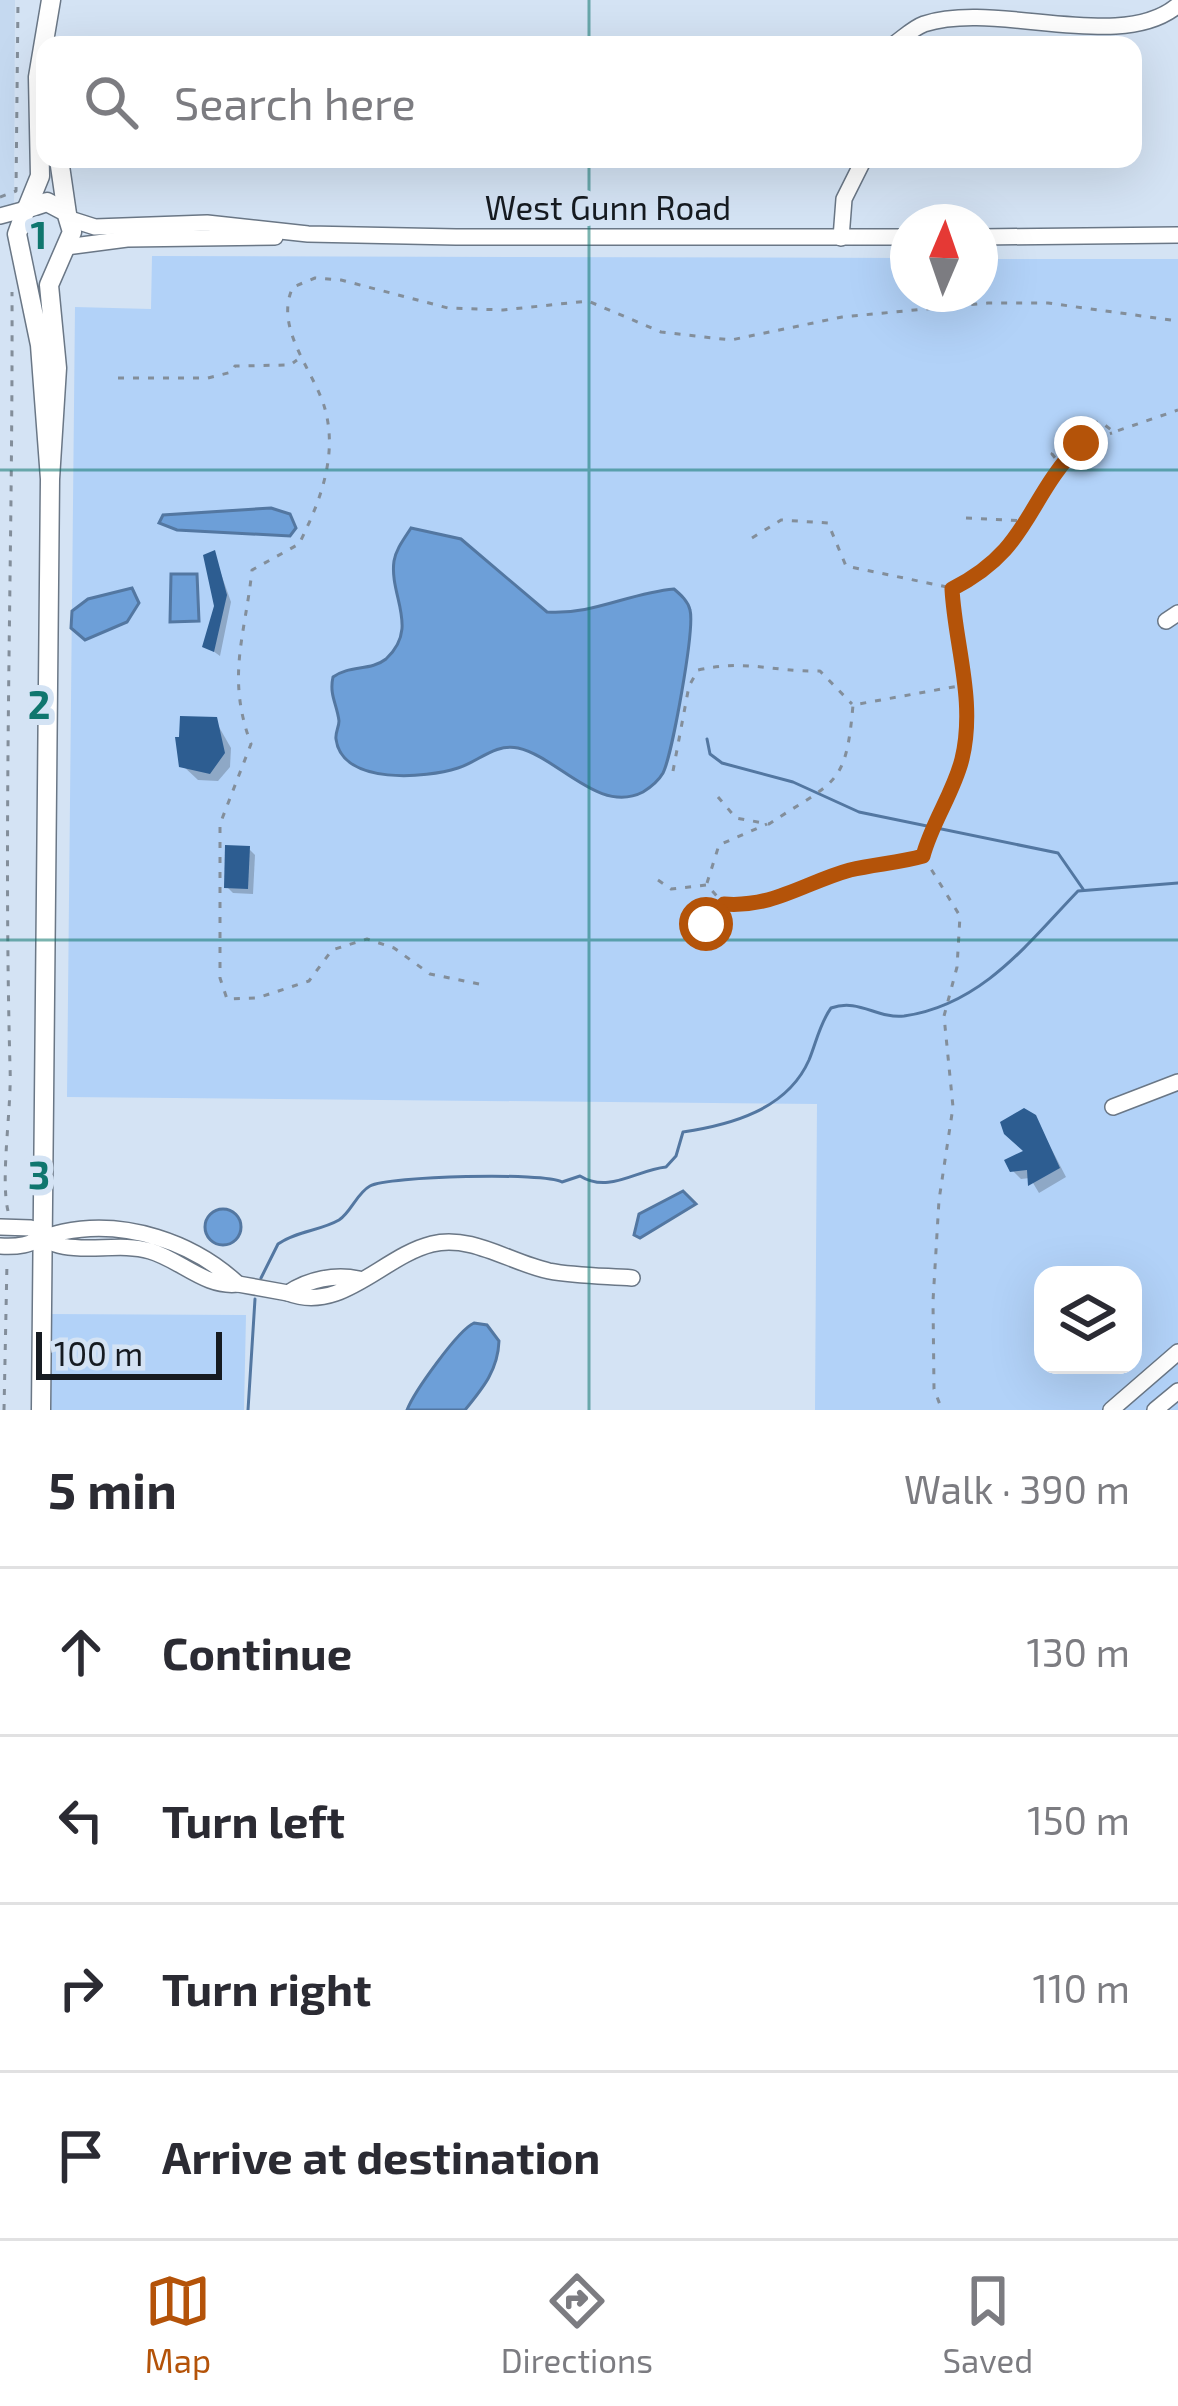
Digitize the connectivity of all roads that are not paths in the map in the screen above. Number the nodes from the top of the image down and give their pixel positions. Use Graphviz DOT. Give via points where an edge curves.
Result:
graph roads {
  1 [pos="51,3"];
  2 [pos="1178,4"];
  3 [pos="45,36"];
  4 [pos="53,36"];
  5 [pos="905,36"];
  6 [pos="40,168"];
  7 [pos="61,168"];
  8 [pos="860,168"];
  9 [pos="26,208"];
  10 [pos="0,216"];
  11 [pos="69,216"];
  12 [pos="308,234"];
  13 [pos="0,235"];
  14 [pos="1178,236"];
  15 [pos="890,237"];
  16 [pos="998,237"];
  17 [pos="841,238"];
  18 [pos="21,245"];
  19 [pos="65,248"];
  20 [pos="50,479"];
  21 [pos="1178,1082"];
  22 [pos="1113,1107"];
  23 [pos="4,1227"];
  24 [pos="42,1240"];
  25 [pos="4,1246"];
  26 [pos="632,1278"];
  27 [pos="1177,1355"];
  28 [pos="1178,1391"];
  29 [pos="40,1410"];
  30 [pos="1111,1410"];
  31 [pos="1155,1410"];
  1 -- 3 [label="main road"];
  1 -- 4 [label="main road"];
  2 -- 5 [label="street" via="1144,25 958,18"];
  6 -- 9 [label="main road"];
  7 -- 11 [label="main road"];
  8 -- 17 [label="street" via="844,200"];
  9 -- 10 [label="street, West Gunn Road"];
  9 -- 11 [label="main road, West Gunn Road" via="47,202"];
  9 -- 18 [label="main road" via="16,228"];
  11 -- 12 [label="street, West Gunn Road" via="94,226 207,223"];
  11 -- 19 [label="main road"];
  12 -- 17 [label="street, West Gunn Road"];
  12 -- 19 [label="street, West Gunn Road"];
  13 -- 18 [label="street, West Gunn Road"];
  14 -- 16 [label="street"];
  15 -- 17 [label="street, West Gunn Road"];
  18 -- 19 [label="main road, West Gunn Road" via="38,257"];
  18 -- 20 [label="main road" via="40,345"];
  19 -- 20 [label="main road" via="49,285 57,368"];
  20 -- 24 [label="main road"];
  21 -- 22 [label="street"];
  23 -- 24 [label="street" via="31,1228"];
  24 -- 25 [label="street" via="30,1248"];
  24 -- 26 [label="street" via="63,1247 159,1245 221,1286 288,1293 302,1283 359,1279 436,1243 552,1271"];
  24 -- 29 [label="main road"];
  27 -- 30 [label="street"];
  28 -- 31 [label="street"];
}
